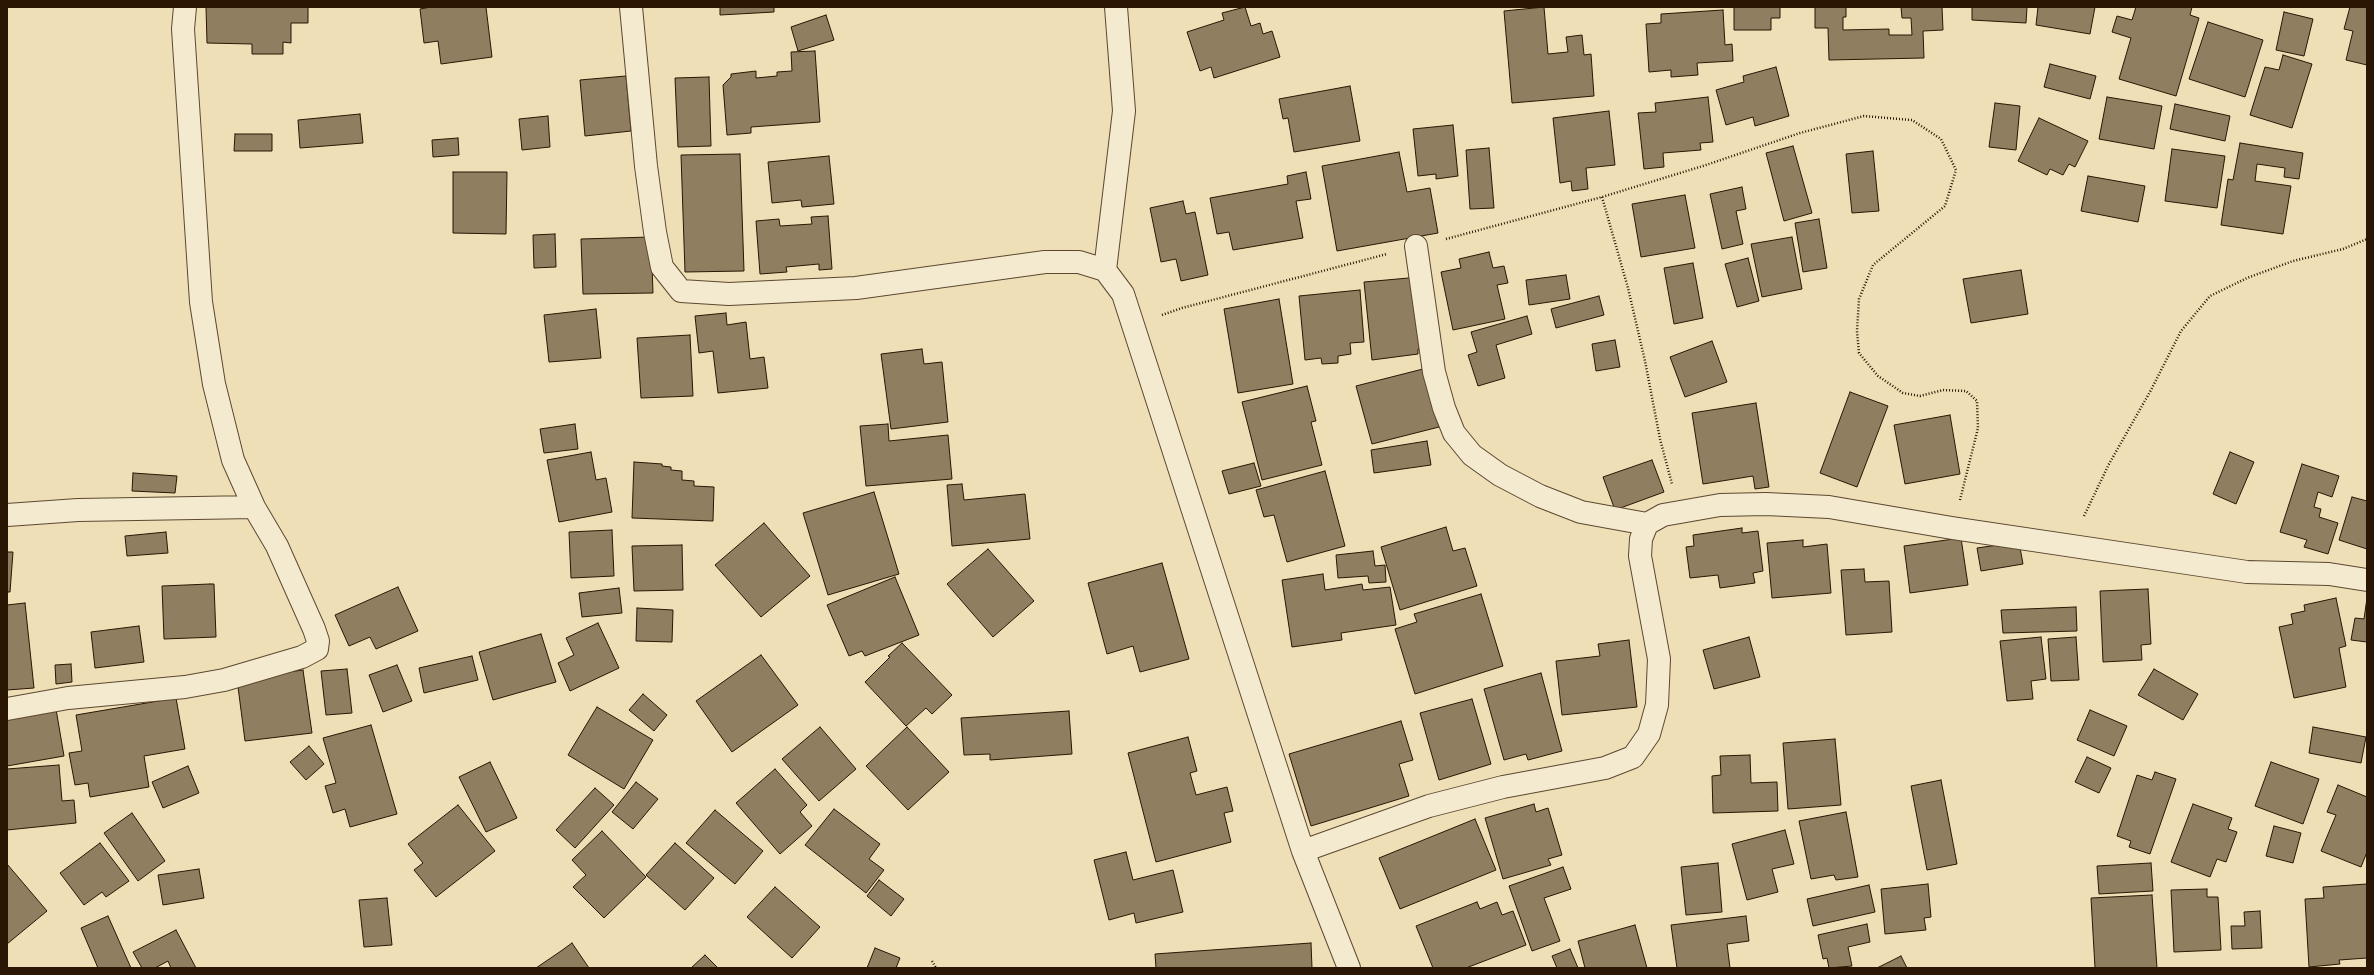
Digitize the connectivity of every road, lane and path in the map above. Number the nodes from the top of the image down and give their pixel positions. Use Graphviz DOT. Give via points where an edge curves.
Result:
graph roads {
  1 [pos="185,7"];
  2 [pos="631,7"];
  3 [pos="1116,7"];
  4 [pos="1602,197"];
  5 [pos="2367,239"];
  6 [pos="1416,246"];
  7 [pos="1105,270"];
  8 [pos="1133,326"];
  9 [pos="254,507"];
  10 [pos="1680,512"];
  11 [pos="7,515"];
  12 [pos="1647,524"];
  13 [pos="1952,528"];
  14 [pos="2071,544"];
  15 [pos="2367,580"];
  16 [pos="7,709"];
  17 [pos="1303,851"];
  18 [pos="932,961"];
  19 [pos="936,968"];
  20 [pos="1349,968"];
  1 -- 9 [label="street" via="183,29 201,302 218,399 233,460"];
  2 -- 7 [label="street" via="655,232 662,268 681,291 728,294 856,288 1045,262 1079,262"];
  3 -- 7 [label="street" via="1124,111"];
  4 -- 6 [label="path"];
  4 -- 10 [label="path" via="1628,288 1660,438"];
  4 -- 13 [label="path" via="1706,165 1800,132 1864,116 1912,120 1941,139 1956,170 1945,206 1872,265 1859,300 1857,331 1859,353 1878,376 1903,393 1920,396 1943,390 1966,391 1977,402 1978,428 1970,469"];
  5 -- 14 [label="path" via="2342,249 2293,261 2247,278 2210,296 2182,331 2109,464"];
  6 -- 8 [label="path" via="1182,308"];
  6 -- 12 [label="street" via="1434,372 1454,433 1472,455 1500,475 1540,496 1581,512"];
  7 -- 8 [label="street" via="1123,294"];
  8 -- 17 [label="street"];
  9 -- 11 [label="street" via="78,510"];
  9 -- 16 [label="street" via="277,546 314,629 318,641 315,652 224,680 185,687 68,698"];
  10 -- 12 [label="street" via="1663,515"];
  10 -- 13 [label="street" via="1720,505 1829,507"];
  12 -- 17 [label="street" via="1640,556 1659,658 1657,705 1649,734 1633,757 1604,768 1503,787 1429,806"];
  13 -- 14 [label="street"];
  14 -- 15 [label="street" via="2247,572 2329,574"];
  17 -- 20 [label="street"];
  18 -- 19 [label="path"];
}
